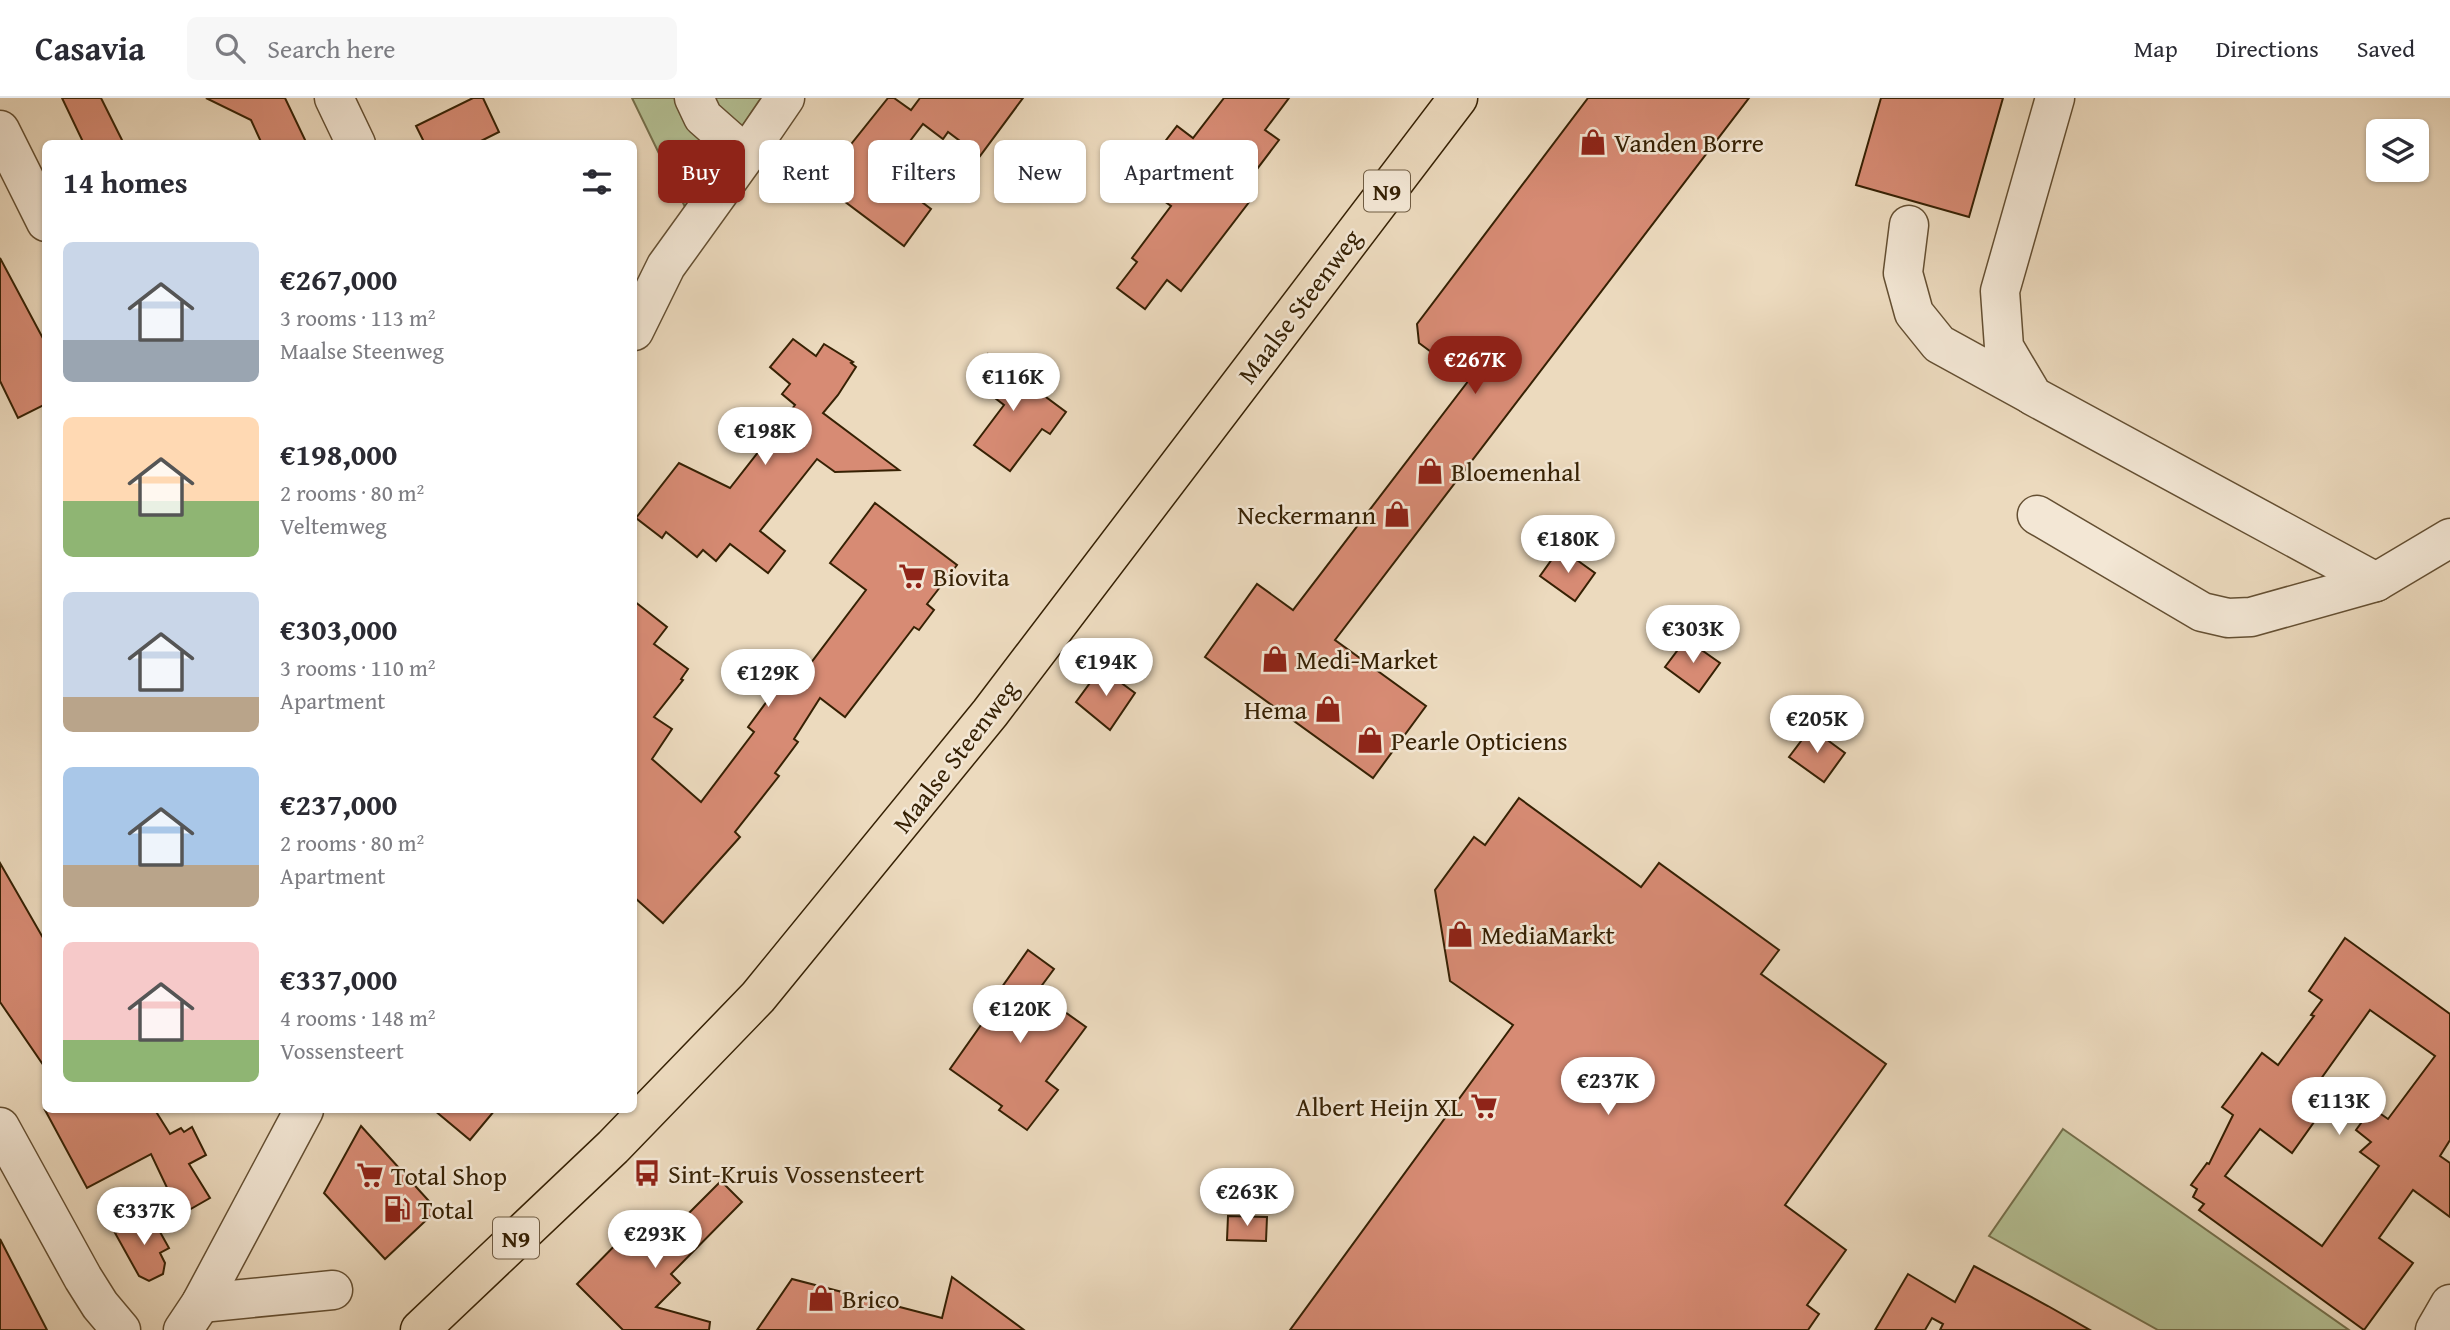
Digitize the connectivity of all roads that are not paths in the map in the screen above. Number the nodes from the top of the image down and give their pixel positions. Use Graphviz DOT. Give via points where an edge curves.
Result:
graph roads {
  1 [pos="334,98"];
  2 [pos="694,98"];
  3 [pos="785,98"];
  4 [pos="1458,98"];
  5 [pos="2055,98"];
  6 [pos="0,130"];
  7 [pos="354,140"];
  8 [pos="747,155"];
  9 [pos="42,214"];
  10 [pos="1909,225"];
  11 [pos="637,325"];
  12 [pos="2034,396"];
  13 [pos="2037,515"];
  14 [pos="2450,538"];
  15 [pos="2376,582"];
  16 [pos="302,1113"];
  17 [pos="4,1143"];
  18 [pos="333,1290"];
  19 [pos="2450,1304"];
  20 [pos="192,1317"];
  21 [pos="121,1330"];
  22 [pos="419,1330"];
  23 [pos="2435,1330"];
  1 -- 7 [label="street"];
  2 -- 8 [label="street" via="703,117"];
  3 -- 8 [label="street"];
  4 -- 22 [label="main road, Maalse Steenweg / N9" via="990,713 758,997 612,1147"];
  5 -- 12 [label="street" via="2000,291 2004,347"];
  6 -- 9 [label="street"];
  8 -- 11 [label="street" via="666,266"];
  10 -- 12 [label="street" via="1903,273 1914,313 1939,344"];
  12 -- 15 [label="street"];
  13 -- 15 [label="street" via="2202,612 2228,618 2251,617"];
  14 -- 15 [label="street"];
  16 -- 20 [label="street"];
  17 -- 21 [label="street" via="37,1192 83,1278"];
  18 -- 20 [label="street"];
  19 -- 23 [label="street"];
}
